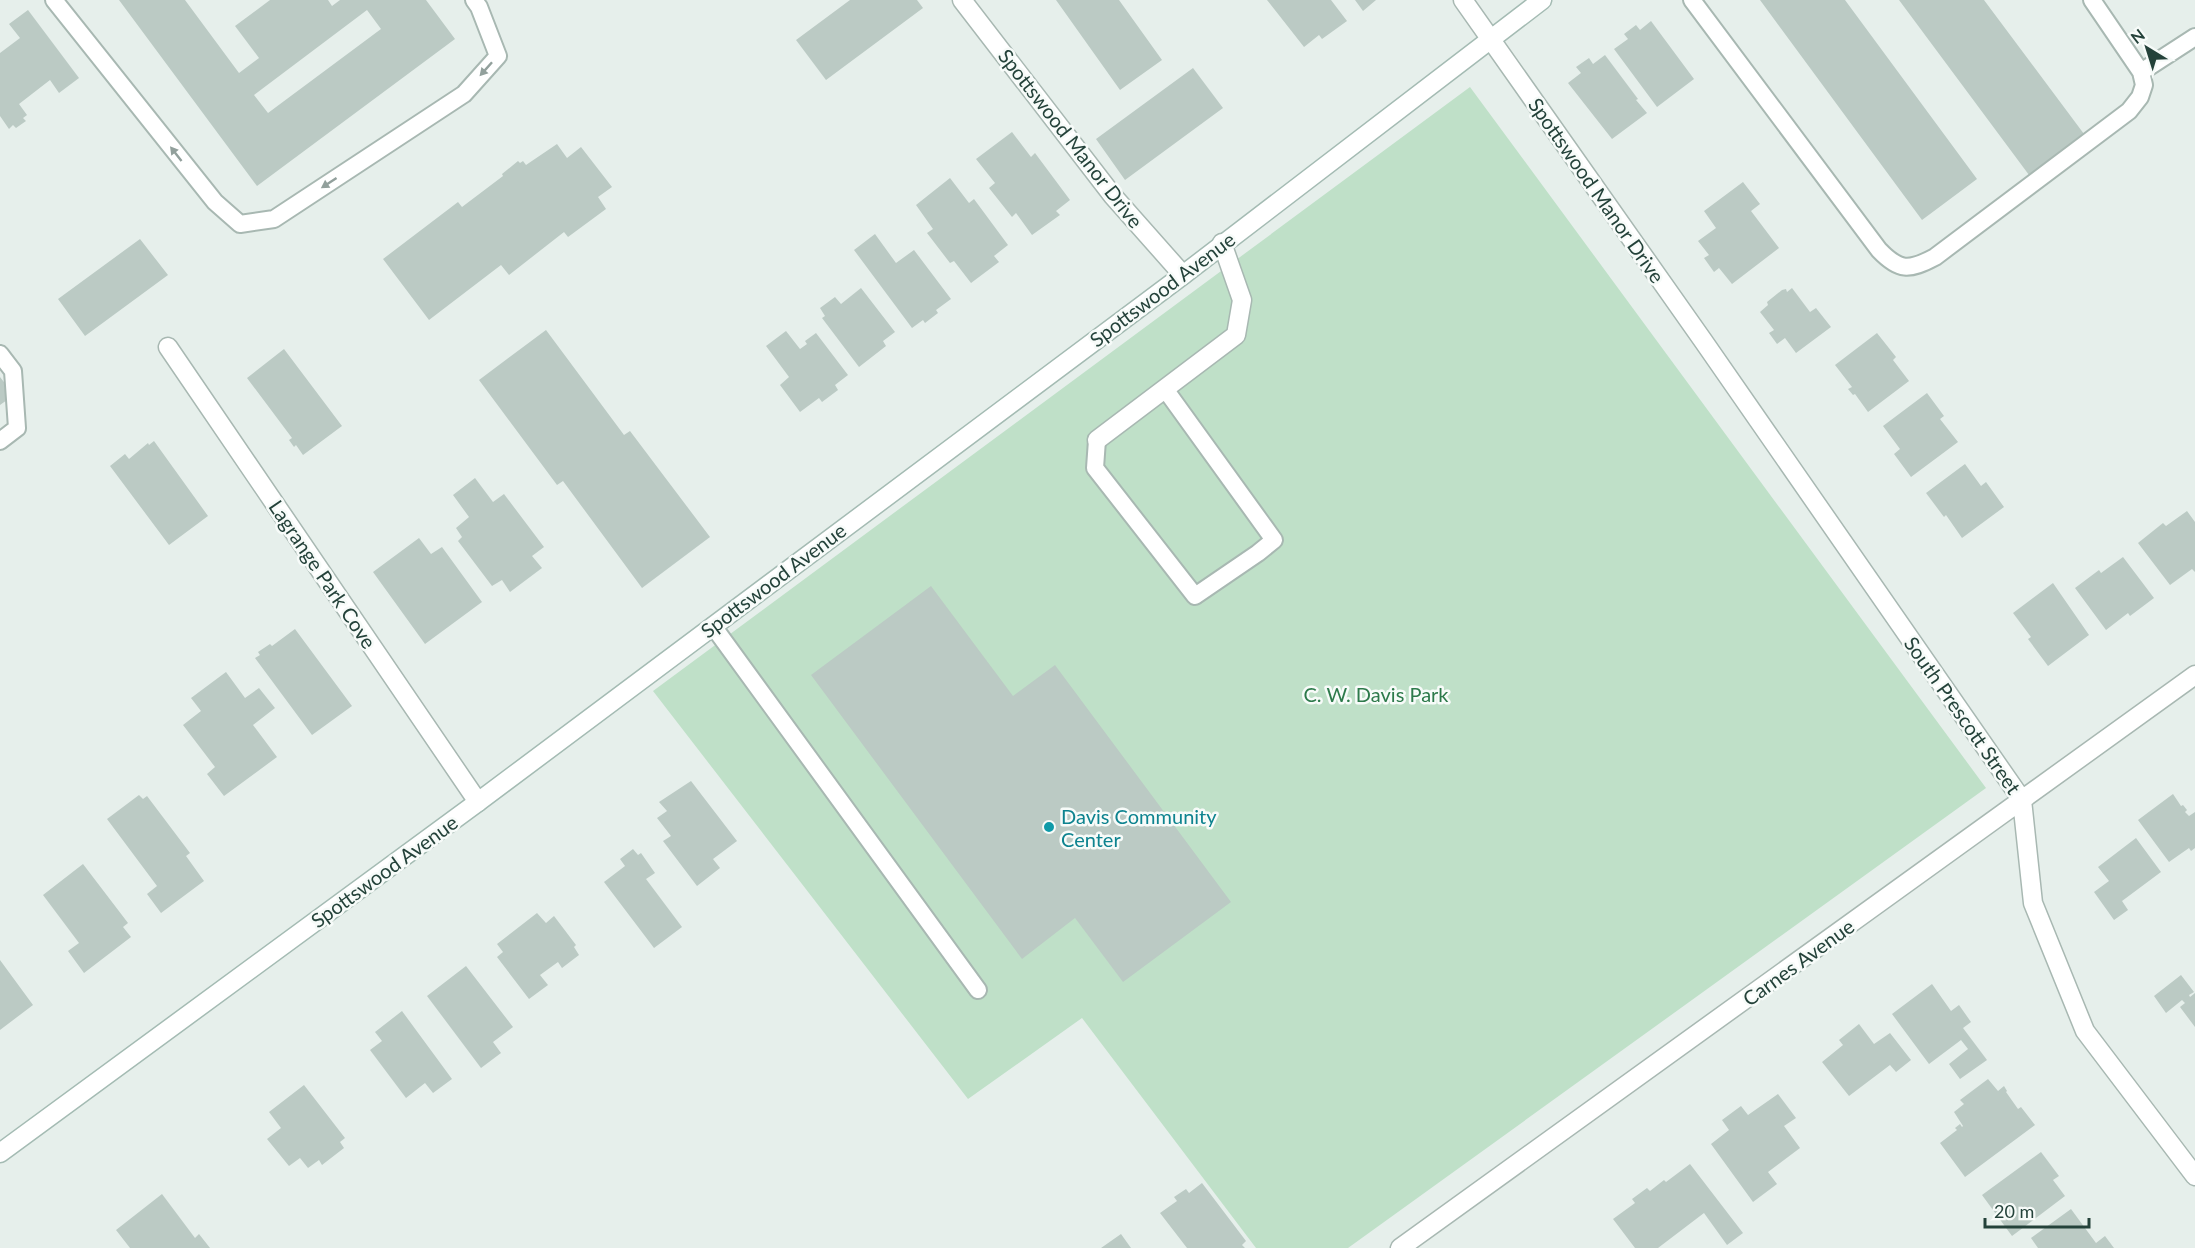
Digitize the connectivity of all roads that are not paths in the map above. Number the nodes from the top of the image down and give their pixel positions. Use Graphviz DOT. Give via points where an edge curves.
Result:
graph roads {
  1 [pos="54,0"];
  2 [pos="474,0"];
  3 [pos="962,0"];
  4 [pos="1463,0"];
  5 [pos="1542,0"];
  6 [pos="1692,0"];
  7 [pos="2092,0"];
  8 [pos="2195,37"];
  9 [pos="1491,39"];
  10 [pos="2141,72"];
  11 [pos="1222,243"];
  12 [pos="1183,274"];
  13 [pos="1704,342"];
  14 [pos="168,347"];
  15 [pos="0,354"];
  16 [pos="1165,389"];
  17 [pos="1097,440"];
  18 [pos="0,441"];
  19 [pos="713,626"];
  20 [pos="2195,675"];
  21 [pos="2022,800"];
  22 [pos="478,802"];
  23 [pos="978,990"];
  24 [pos="0,1153"];
  25 [pos="2195,1176"];
  26 [pos="1400,1248"];
  2 -- 1 [label="lane, one-way" via="498,56 464,94 274,219 240,224 215,202"];
  3 -- 12 [label="street, Spottswood Manor Drive" via="1113,196"];
  4 -- 9 [label="street"];
  5 -- 9 [label="street, Spottswood Avenue"];
  6 -- 10 [label="lane" via="1879,250 1901,268 1935,257 2129,111 2144,85"];
  7 -- 10 [label="lane"];
  8 -- 10 [label="lane"];
  9 -- 11 [label="street, Spottswood Avenue"];
  9 -- 13 [label="street, Spottswood Manor Drive"];
  11 -- 12 [label="street, Spottswood Avenue"];
  11 -- 16 [label="street" via="1242,300 1236,335"];
  12 -- 19 [label="street, Spottswood Avenue"];
  13 -- 21 [label="street, South Prescott Street"];
  14 -- 22 [label="street, Lagrange Park Cove"];
  15 -- 18 [label="lane" via="13,371 17,428"];
  16 -- 17 [label="street"];
  16 -- 17 [label="lane" via="1274,540 1258,553 1195,596 1095,468"];
  19 -- 22 [label="street, Spottswood Avenue"];
  19 -- 23 [label="lane"];
  20 -- 21 [label="street, Carnes Avenue"];
  21 -- 25 [label="street, South Prescott Street" via="2033,903 2085,1031"];
  21 -- 26 [label="street, Carnes Avenue"];
  22 -- 24 [label="street, Spottswood Avenue"];
}
